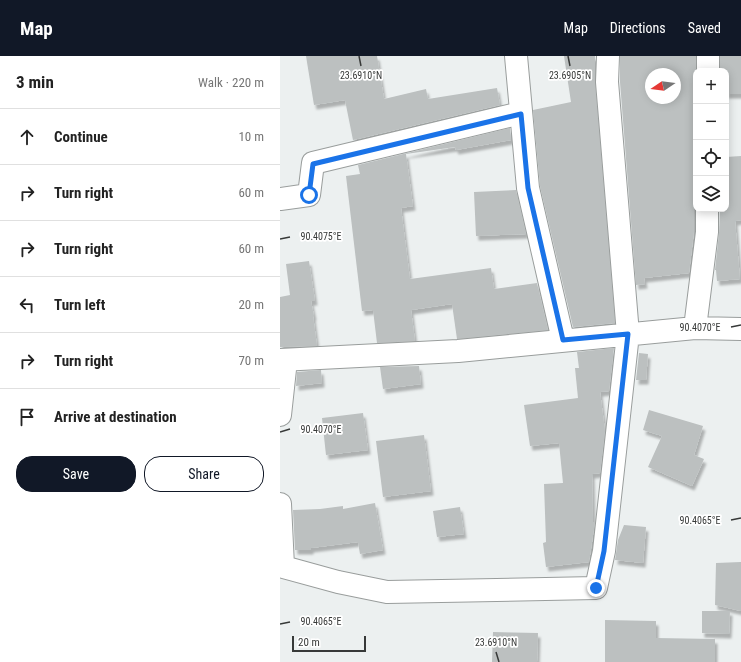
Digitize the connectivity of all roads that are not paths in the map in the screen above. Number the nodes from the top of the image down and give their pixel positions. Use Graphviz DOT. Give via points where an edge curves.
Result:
graph roads {
  1 [pos="516,56"];
  2 [pos="608,56"];
  3 [pos="708,56"];
  4 [pos="708,68"];
  5 [pos="521,114"];
  6 [pos="280,198"];
  7 [pos="707,212"];
  8 [pos="695,328"];
  9 [pos="741,329"];
  10 [pos="628,334"];
  11 [pos="563,340"];
  12 [pos="283,360"];
  13 [pos="280,415"];
  14 [pos="280,504"];
  15 [pos="282,566"];
  1 -- 5 [label="street"];
  2 -- 10 [label="street" via="608,98"];
  3 -- 4 [label="street"];
  5 -- 6 [label="street" via="313,164 309,195"];
  5 -- 11 [label="street" via="528,188"];
  7 -- 8 [label="street" via="707,232"];
  8 -- 9 [label="street"];
  8 -- 10 [label="street"];
  10 -- 11 [label="street"];
  10 -- 15 [label="street" via="604,551 596,588 387,592 338,582"];
  11 -- 12 [label="street" via="458,351"];
  12 -- 13 [label="street"];
  14 -- 15 [label="street"];
}
